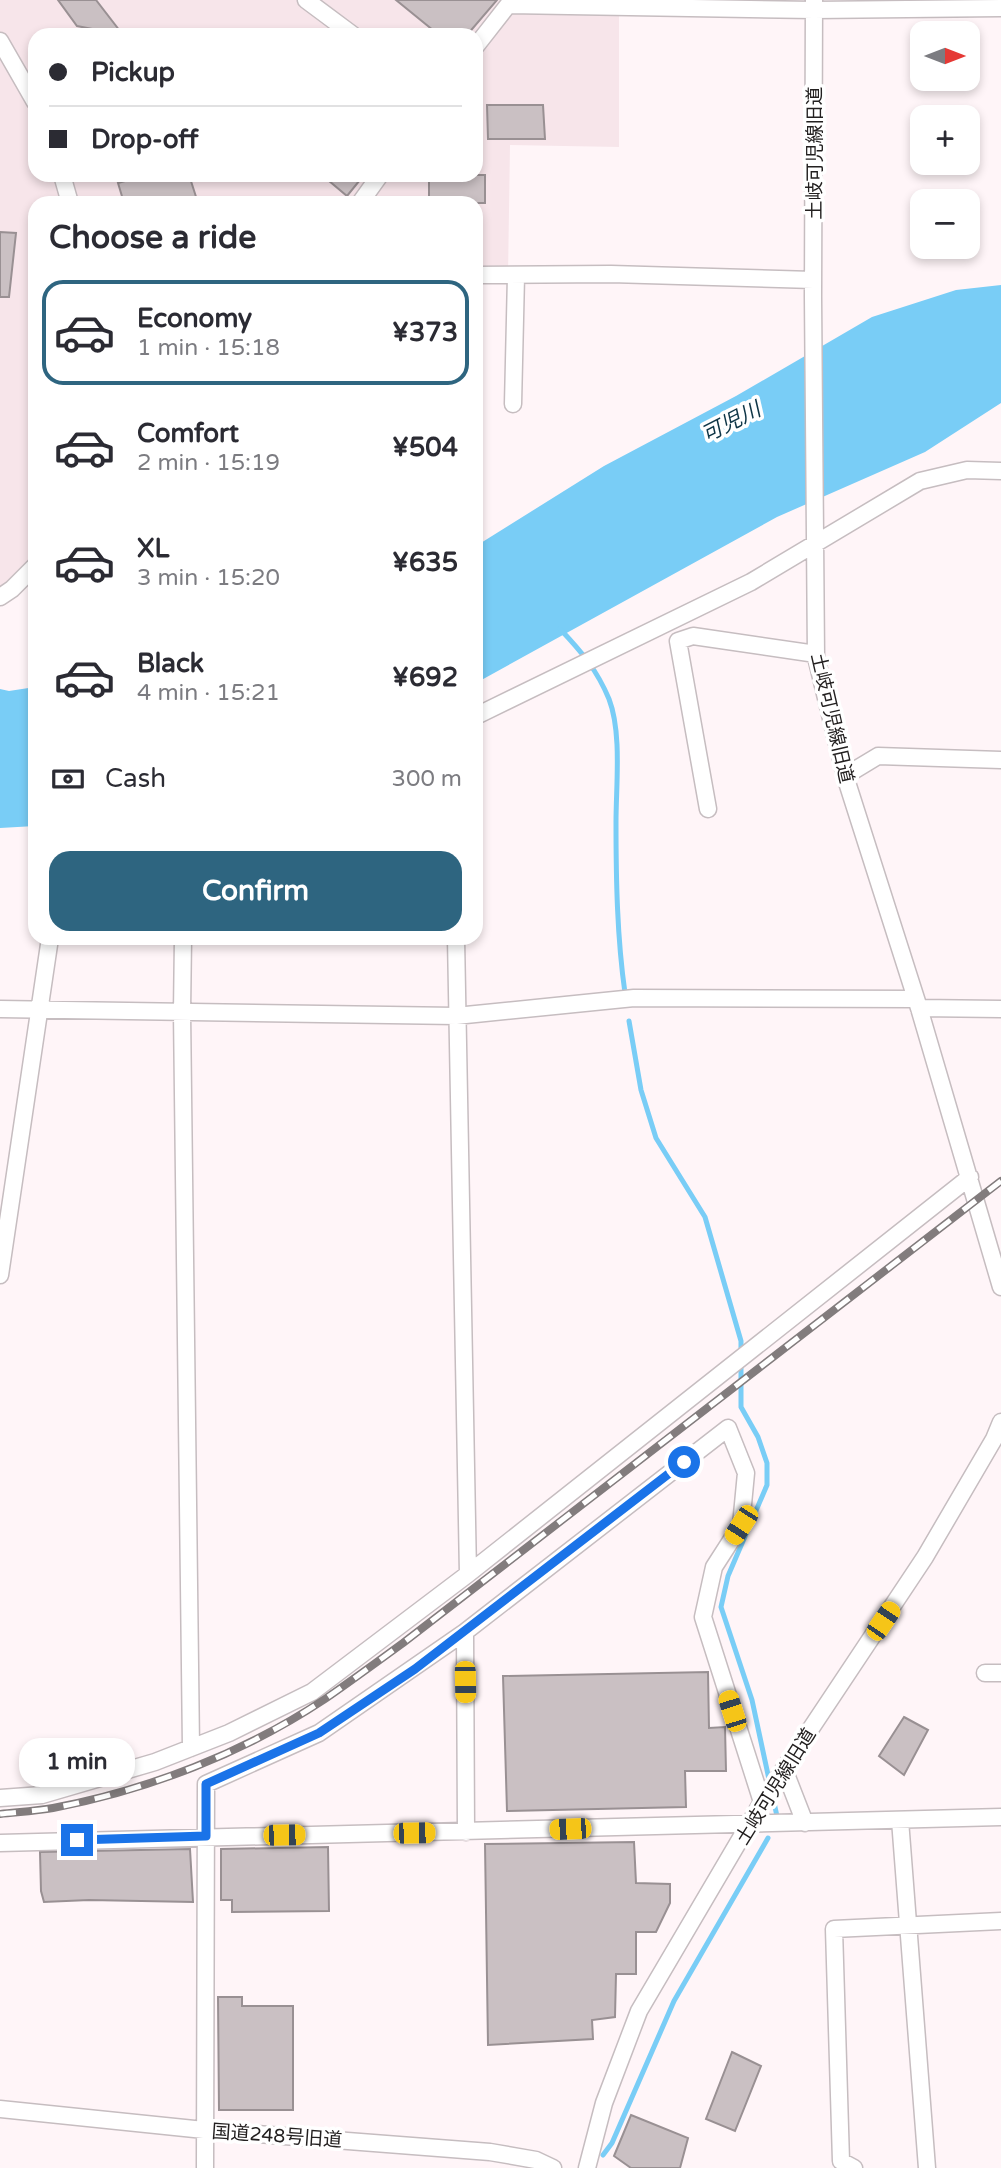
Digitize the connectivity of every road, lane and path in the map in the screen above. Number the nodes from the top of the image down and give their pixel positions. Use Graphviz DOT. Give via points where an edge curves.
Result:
graph roads {
  1 [pos="306,0"];
  2 [pos="511,3"];
  3 [pos="814,5"];
  4 [pos="1001,8"];
  5 [pos="344,28"];
  6 [pos="483,37"];
  7 [pos="0,41"];
  8 [pos="28,90"];
  9 [pos="483,275"];
  10 [pos="516,276"];
  11 [pos="813,288"];
  12 [pos="513,404"];
  13 [pos="1001,471"];
  14 [pos="815,545"];
  15 [pos="28,573"];
  16 [pos="0,597"];
  17 [pos="816,654"];
  18 [pos="483,713"];
  19 [pos="1001,760"];
  20 [pos="845,775"];
  21 [pos="708,809"];
  22 [pos="49,945"];
  23 [pos="183,945"];
  24 [pos="456,945"];
  25 [pos="917,1004"];
  26 [pos="0,1009"];
  27 [pos="40,1009"];
  28 [pos="1001,1009"];
  29 [pos="182,1013"];
  30 [pos="456,1016"];
  31 [pos="970,1177"];
  32 [pos="0,1275"];
  33 [pos="1000,1278"];
  34 [pos="1001,1422"];
  35 [pos="468,1574"];
  36 [pos="465,1632"];
  37 [pos="191,1748"];
  38 [pos="781,1773"];
  39 [pos="0,1798"];
  40 [pos="762,1802"];
  41 [pos="1001,1817"];
  42 [pos="900,1820"];
  43 [pos="806,1823"];
  44 [pos="750,1824"];
  45 [pos="466,1832"];
  46 [pos="206,1836"];
  47 [pos="0,1843"];
  48 [pos="1001,1921"];
  49 [pos="908,1926"];
  50 [pos="0,2109"];
  51 [pos="204,2130"];
  52 [pos="205,2168"];
  53 [pos="553,2168"];
  54 [pos="587,2168"];
  55 [pos="854,2168"];
  56 [pos="927,2168"];
  1 -- 5 [label="street"];
  2 -- 3 [label="street"];
  2 -- 6 [label="street"];
  3 -- 4 [label="street"];
  3 -- 11 [label="street, 土岐可児線旧道"];
  7 -- 8 [label="street"];
  9 -- 10 [label="street"];
  10 -- 11 [label="street" via="611,274"];
  10 -- 12 [label="street"];
  11 -- 14 [label="street, 土岐可児線旧道"];
  13 -- 14 [label="street" via="967,470 920,481"];
  14 -- 17 [label="street, 土岐可児線旧道"];
  14 -- 18 [label="street" via="751,582"];
  15 -- 16 [label="street"];
  17 -- 20 [label="street, 土岐可児線旧道"];
  17 -- 21 [label="street" via="692,636 678,641"];
  19 -- 20 [label="street" via="878,756"];
  20 -- 25 [label="street, 土岐可児線旧道"];
  22 -- 27 [label="street"];
  23 -- 29 [label="street"];
  24 -- 30 [label="street"];
  25 -- 28 [label="street"];
  25 -- 30 [label="street" via="635,998"];
  25 -- 31 [label="street, 土岐可児線旧道"];
  26 -- 27 [label="street"];
  27 -- 29 [label="street"];
  27 -- 32 [label="street"];
  29 -- 30 [label="street"];
  29 -- 37 [label="street"];
  30 -- 35 [label="street"];
  31 -- 33 [label="street, 土岐可児線旧道"];
  31 -- 35 [label="street"];
  34 -- 38 [label="street, 土岐可児線旧道" via="925,1557"];
  35 -- 37 [label="street" via="312,1692"];
  36 -- 40 [label="street" via="728,1428 746,1473 741,1525 714,1567 703,1617"];
  36 -- 45 [label="street"];
  36 -- 46 [label="street" via="319,1733 206,1784"];
  37 -- 39 [label="street" via="42,1795"];
  38 -- 40 [label="street, 土岐可児線旧道"];
  38 -- 43 [label="street"];
  40 -- 44 [label="street, 土岐可児線旧道"];
  41 -- 42 [label="street"];
  42 -- 43 [label="street"];
  42 -- 49 [label="street"];
  43 -- 44 [label="street"];
  44 -- 45 [label="street"];
  44 -- 54 [label="street, 土岐可児線旧道" via="639,2011 604,2103"];
  45 -- 46 [label="street"];
  46 -- 47 [label="street"];
  46 -- 51 [label="street"];
  48 -- 49 [label="street"];
  49 -- 55 [label="street" via="834,1929 841,2161"];
  49 -- 56 [label="street"];
  50 -- 51 [label="street, 国道248号旧道"];
  51 -- 52 [label="street"];
  51 -- 53 [label="street, 国道248号旧道" via="456,2149 536,2160"];
}
